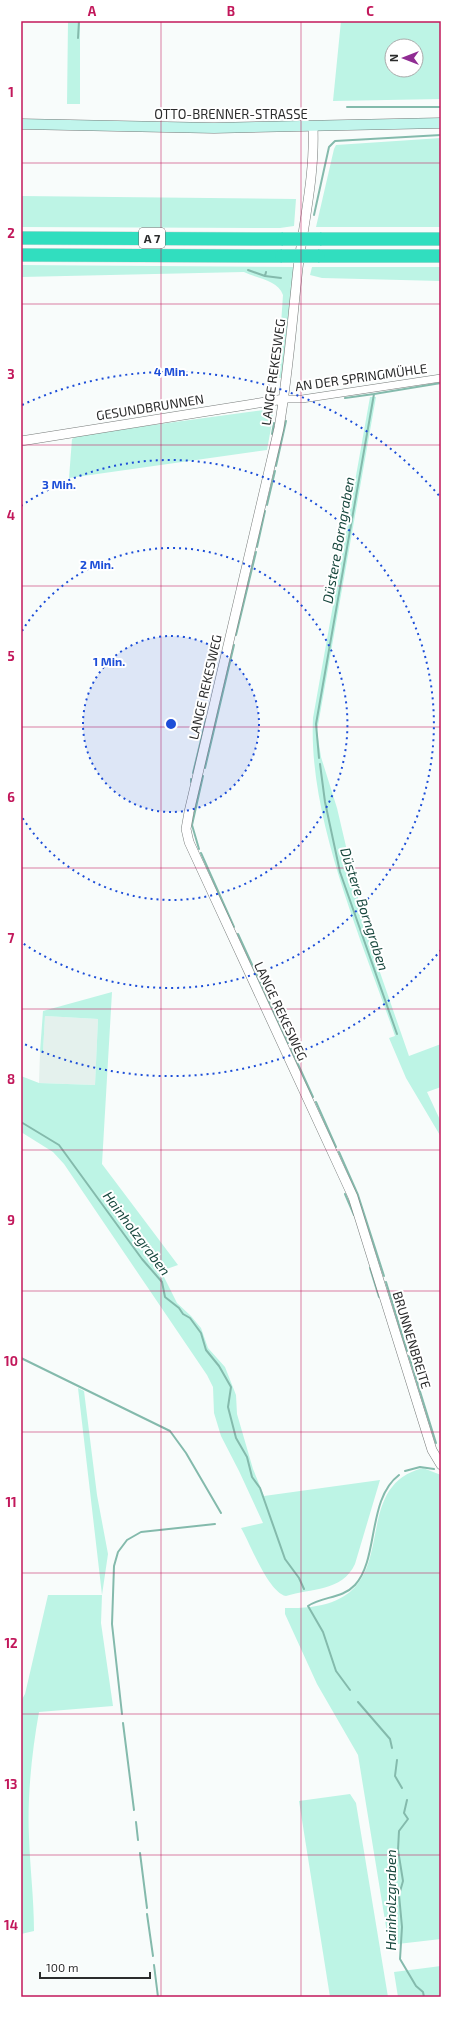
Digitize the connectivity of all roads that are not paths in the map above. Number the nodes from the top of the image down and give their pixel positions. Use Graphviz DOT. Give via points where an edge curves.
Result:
graph roads {
  1 [pos="441,123"];
  2 [pos="21,124"];
  3 [pos="313,127"];
  4 [pos="21,238"];
  5 [pos="441,239"];
  6 [pos="21,255"];
  7 [pos="441,256"];
  8 [pos="441,378"];
  9 [pos="284,399"];
  10 [pos="21,441"];
  11 [pos="362,1221"];
  12 [pos="441,1465"];
  1 -- 3 [label="main road, OTTO-BRENNER-STRASSE"];
  2 -- 3 [label="main road, OTTO-BRENNER-STRASSE" via="214,128"];
  3 -- 9 [label="street, LANGE REKESWEG" via="310,186"];
  4 -- 5 [label="highway, A 7, bridge"];
  6 -- 7 [label="highway, A 7, bridge"];
  8 -- 9 [label="street, AN DER SPRINGMÜHLE" via="302,400"];
  9 -- 10 [label="street, GESUNDBRUNNEN"];
  9 -- 11 [label="street, LANGE REKESWEG" via="186,829 189,842"];
  11 -- 12 [label="street, BRUNNENBREITE" via="432,1450"];
}
